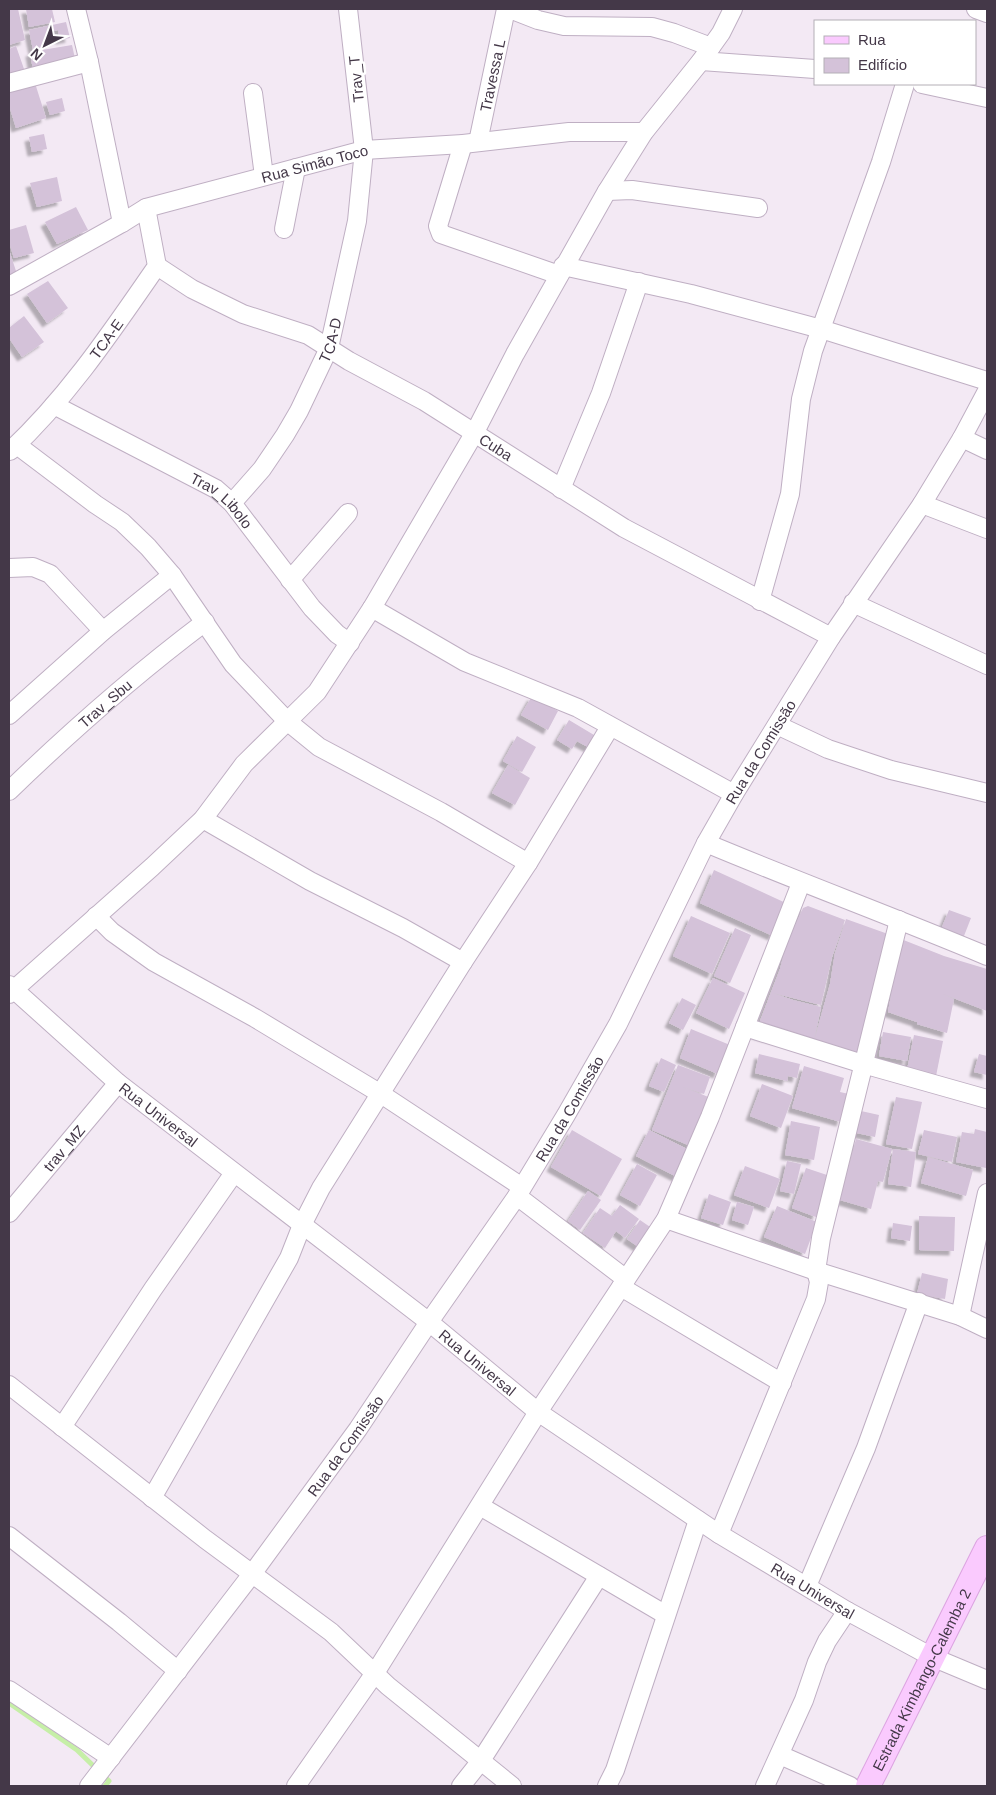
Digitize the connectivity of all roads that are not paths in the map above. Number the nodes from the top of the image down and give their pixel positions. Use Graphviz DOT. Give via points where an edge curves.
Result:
graph roads {
  1 [pos="76,9"];
  2 [pos="348,9"];
  3 [pos="506,9"];
  4 [pos="510,9"];
  5 [pos="733,9"];
  6 [pos="976,9"];
  7 [pos="987,13"];
  8 [pos="706,54"];
  9 [pos="89,62"];
  10 [pos="814,69"];
  11 [pos="9,83"];
  12 [pos="905,85"];
  13 [pos="927,85"];
  14 [pos="254,92"];
  15 [pos="987,98"];
  16 [pos="644,132"];
  17 [pos="470,143"];
  18 [pos="364,150"];
  19 [pos="296,168"];
  20 [pos="264,176"];
  21 [pos="607,191"];
  22 [pos="146,208"];
  23 [pos="758,208"];
  24 [pos="122,223"];
  25 [pos="284,229"];
  26 [pos="157,266"];
  27 [pos="561,270"];
  28 [pos="639,282"];
  29 [pos="9,286"];
  30 [pos="821,330"];
  31 [pos="328,348"];
  32 [pos="987,381"];
  33 [pos="987,391"];
  34 [pos="54,405"];
  35 [pos="475,432"];
  36 [pos="962,438"];
  37 [pos="13,448"];
  38 [pos="987,450"];
  39 [pos="561,489"];
  40 [pos="232,503"];
  41 [pos="922,504"];
  42 [pos="348,513"];
  43 [pos="987,529"];
  44 [pos="9,568"];
  45 [pos="172,575"];
  46 [pos="290,580"];
  47 [pos="760,601"];
  48 [pos="853,603"];
  49 [pos="372,608"];
  50 [pos="205,622"];
  51 [pos="103,630"];
  52 [pos="831,637"];
  53 [pos="350,643"];
  54 [pos="987,664"];
  55 [pos="9,715"];
  56 [pos="287,721"];
  57 [pos="777,725"];
  58 [pos="610,727"];
  59 [pos="9,791"];
  60 [pos="987,792"];
  61 [pos="734,794"];
  62 [pos="203,819"];
  63 [pos="706,843"];
  64 [pos="528,862"];
  65 [pos="801,883"];
  66 [pos="96,916"];
  67 [pos="899,920"];
  68 [pos="987,956"];
  69 [pos="463,962"];
  70 [pos="10,989"];
  71 [pos="745,1027"];
  72 [pos="863,1064"];
  73 [pos="118,1082"];
  74 [pos="381,1094"];
  75 [pos="987,1098"];
  76 [pos="234,1173"];
  77 [pos="520,1191"];
  78 [pos="987,1193"];
  79 [pos="9,1213"];
  80 [pos="666,1219"];
  81 [pos="302,1225"];
  82 [pos="816,1271"];
  83 [pos="624,1283"];
  84 [pos="919,1302"];
  85 [pos="960,1316"];
  86 [pos="429,1322"];
  87 [pos="987,1330"];
  88 [pos="782,1383"];
  89 [pos="9,1385"];
  90 [pos="538,1412"];
  91 [pos="62,1427"];
  92 [pos="152,1498"];
  93 [pos="480,1506"];
  94 [pos="698,1520"];
  95 [pos="719,1534"];
  96 [pos="9,1536"];
  97 [pos="987,1548"];
  98 [pos="252,1574"];
  99 [pos="599,1576"];
  100 [pos="807,1586"];
  101 [pos="847,1611"];
  102 [pos="666,1615"];
  103 [pos="932,1657"];
  104 [pos="178,1671"];
  105 [pos="375,1673"];
  106 [pos="987,1680"];
  107 [pos="9,1690"];
  108 [pos="780,1755"];
  109 [pos="111,1758"];
  110 [pos="480,1762"];
  111 [pos="89,1786"];
  112 [pos="296,1786"];
  113 [pos="461,1786"];
  114 [pos="512,1786"];
  115 [pos="607,1786"];
  116 [pos="765,1786"];
  117 [pos="850,1786"];
  118 [pos="868,1786"];
  1 -- 9 [label="street"];
  2 -- 18 [label="street, Trav_T"];
  3 -- 17 [label="street, Travessa L"];
  4 -- 8 [label="street" via="564,26 652,27 674,33"];
  5 -- 8 [label="street"];
  6 -- 7 [label="street"];
  8 -- 10 [label="street"];
  8 -- 16 [label="street"];
  9 -- 11 [label="street"];
  9 -- 24 [label="street"];
  12 -- 30 [label="street"];
  13 -- 15 [label="street"];
  14 -- 20 [label="street"];
  16 -- 17 [label="street, Rua Simão Toco" via="569,132"];
  16 -- 21 [label="street"];
  17 -- 18 [label="street, Rua Simão Toco"];
  17 -- 27 [label="street, Travessa L" via="438,226 441,234"];
  18 -- 19 [label="street, Rua Simão Toco"];
  18 -- 31 [label="street, TCA-D" via="357,220"];
  19 -- 20 [label="street, Rua Simão Toco"];
  19 -- 25 [label="street"];
  20 -- 22 [label="street, Rua Simão Toco"];
  21 -- 23 [label="street" via="632,190"];
  21 -- 27 [label="street"];
  22 -- 24 [label="street, Rua Simão Toco"];
  22 -- 26 [label="street"];
  24 -- 29 [label="street, Rua Simão Toco"];
  26 -- 31 [label="street, Cuba" via="192,289 243,314 308,335"];
  26 -- 34 [label="street, TCA-E" via="85,368"];
  27 -- 28 [label="street"];
  27 -- 35 [label="street"];
  28 -- 30 [label="street"];
  28 -- 39 [label="street" via="601,394"];
  30 -- 32 [label="street"];
  30 -- 47 [label="street" via="801,399 790,494"];
  31 -- 35 [label="street, Cuba"];
  31 -- 40 [label="street, TCA-D" via="285,435 262,469"];
  33 -- 36 [label="street, Rua da Comissão"];
  34 -- 37 [label="street, TCA-E"];
  34 -- 40 [label="street, Trav_Libolo" via="190,474"];
  35 -- 39 [label="street, Cuba"];
  35 -- 49 [label="street"];
  36 -- 38 [label="street"];
  36 -- 41 [label="street, Rua da Comissão"];
  37 -- 45 [label="street" via="122,522"];
  39 -- 47 [label="street, Cuba" via="624,528"];
  40 -- 46 [label="street, Trav_Libolo"];
  41 -- 43 [label="street"];
  41 -- 48 [label="street, Rua da Comissão"];
  42 -- 46 [label="street"];
  44 -- 51 [label="street" via="33,567 50,574"];
  45 -- 50 [label="street"];
  45 -- 51 [label="street"];
  46 -- 53 [label="street, Trav_Libolo" via="337,634"];
  47 -- 52 [label="street, Cuba"];
  48 -- 52 [label="street, Rua da Comissão"];
  48 -- 54 [label="street"];
  49 -- 53 [label="street"];
  49 -- 58 [label="street" via="465,662 578,708"];
  50 -- 56 [label="street" via="233,664"];
  50 -- 59 [label="street, Trav_Sbu" via="149,664"];
  51 -- 55 [label="street"];
  52 -- 57 [label="street, Rua da Comissão"];
  53 -- 56 [label="street" via="317,692"];
  56 -- 62 [label="street" via="244,764"];
  56 -- 64 [label="street" via="319,747"];
  57 -- 60 [label="street" via="828,748 891,770"];
  57 -- 61 [label="street, Rua da Comissão"];
  58 -- 61 [label="street"];
  58 -- 64 [label="street"];
  61 -- 63 [label="street, Rua da Comissão"];
  62 -- 66 [label="street"];
  62 -- 69 [label="street" via="310,881"];
  63 -- 65 [label="street"];
  63 -- 77 [label="street, Rua da Comissão" via="618,1024"];
  64 -- 69 [label="street"];
  65 -- 67 [label="street"];
  65 -- 71 [label="street"];
  66 -- 70 [label="street"];
  66 -- 74 [label="street" via="112,932 154,962"];
  67 -- 68 [label="street"];
  67 -- 72 [label="street"];
  69 -- 74 [label="street"];
  70 -- 73 [label="street, Rua Universal"];
  71 -- 72 [label="street"];
  71 -- 80 [label="street"];
  72 -- 75 [label="street"];
  72 -- 82 [label="street"];
  73 -- 76 [label="street, Rua Universal"];
  73 -- 79 [label="street, trav_MZ"];
  74 -- 77 [label="street"];
  74 -- 81 [label="street"];
  76 -- 81 [label="street, Rua Universal"];
  76 -- 91 [label="street"];
  77 -- 83 [label="street"];
  77 -- 86 [label="street, Rua da Comissão"];
  78 -- 85 [label="street"];
  80 -- 82 [label="street"];
  80 -- 83 [label="street"];
  81 -- 86 [label="street, Rua Universal"];
  81 -- 92 [label="street" via="289,1258"];
  82 -- 84 [label="street"];
  82 -- 88 [label="street" via="819,1282 816,1299"];
  83 -- 88 [label="street"];
  83 -- 90 [label="street"];
  84 -- 85 [label="street"];
  84 -- 100 [label="street" via="866,1448"];
  85 -- 87 [label="street"];
  86 -- 90 [label="street, Rua Universal"];
  86 -- 98 [label="street, Rua da Comissão" via="358,1429"];
  88 -- 95 [label="street"];
  89 -- 91 [label="street"];
  90 -- 93 [label="street"];
  90 -- 94 [label="street, Rua Universal"];
  91 -- 92 [label="street"];
  92 -- 98 [label="street"];
  93 -- 99 [label="street"];
  93 -- 105 [label="street"];
  94 -- 95 [label="street, Rua Universal"];
  94 -- 102 [label="street"];
  95 -- 100 [label="street, Rua Universal"];
  96 -- 104 [label="street"];
  97 -- 103 [label="main road, Estrada Kimbango-Calemba 2"];
  98 -- 104 [label="street, Rua da Comissão"];
  98 -- 105 [label="street" via="331,1632"];
  99 -- 102 [label="street"];
  99 -- 110 [label="street"];
  100 -- 101 [label="street, Rua Universal"];
  101 -- 103 [label="street, Rua Universal"];
  101 -- 108 [label="street" via="817,1662"];
  102 -- 115 [label="street"];
  103 -- 106 [label="street, Rua Universal"];
  103 -- 118 [label="main road, Estrada Kimbango-Calemba 2"];
  104 -- 109 [label="street, Rua da Comissão"];
  105 -- 110 [label="street"];
  105 -- 112 [label="street"];
  107 -- 109 [label="street"];
  108 -- 116 [label="street"];
  108 -- 117 [label="street"];
  109 -- 111 [label="street, Rua da Comissão"];
  110 -- 113 [label="street"];
  110 -- 114 [label="street"];
}
